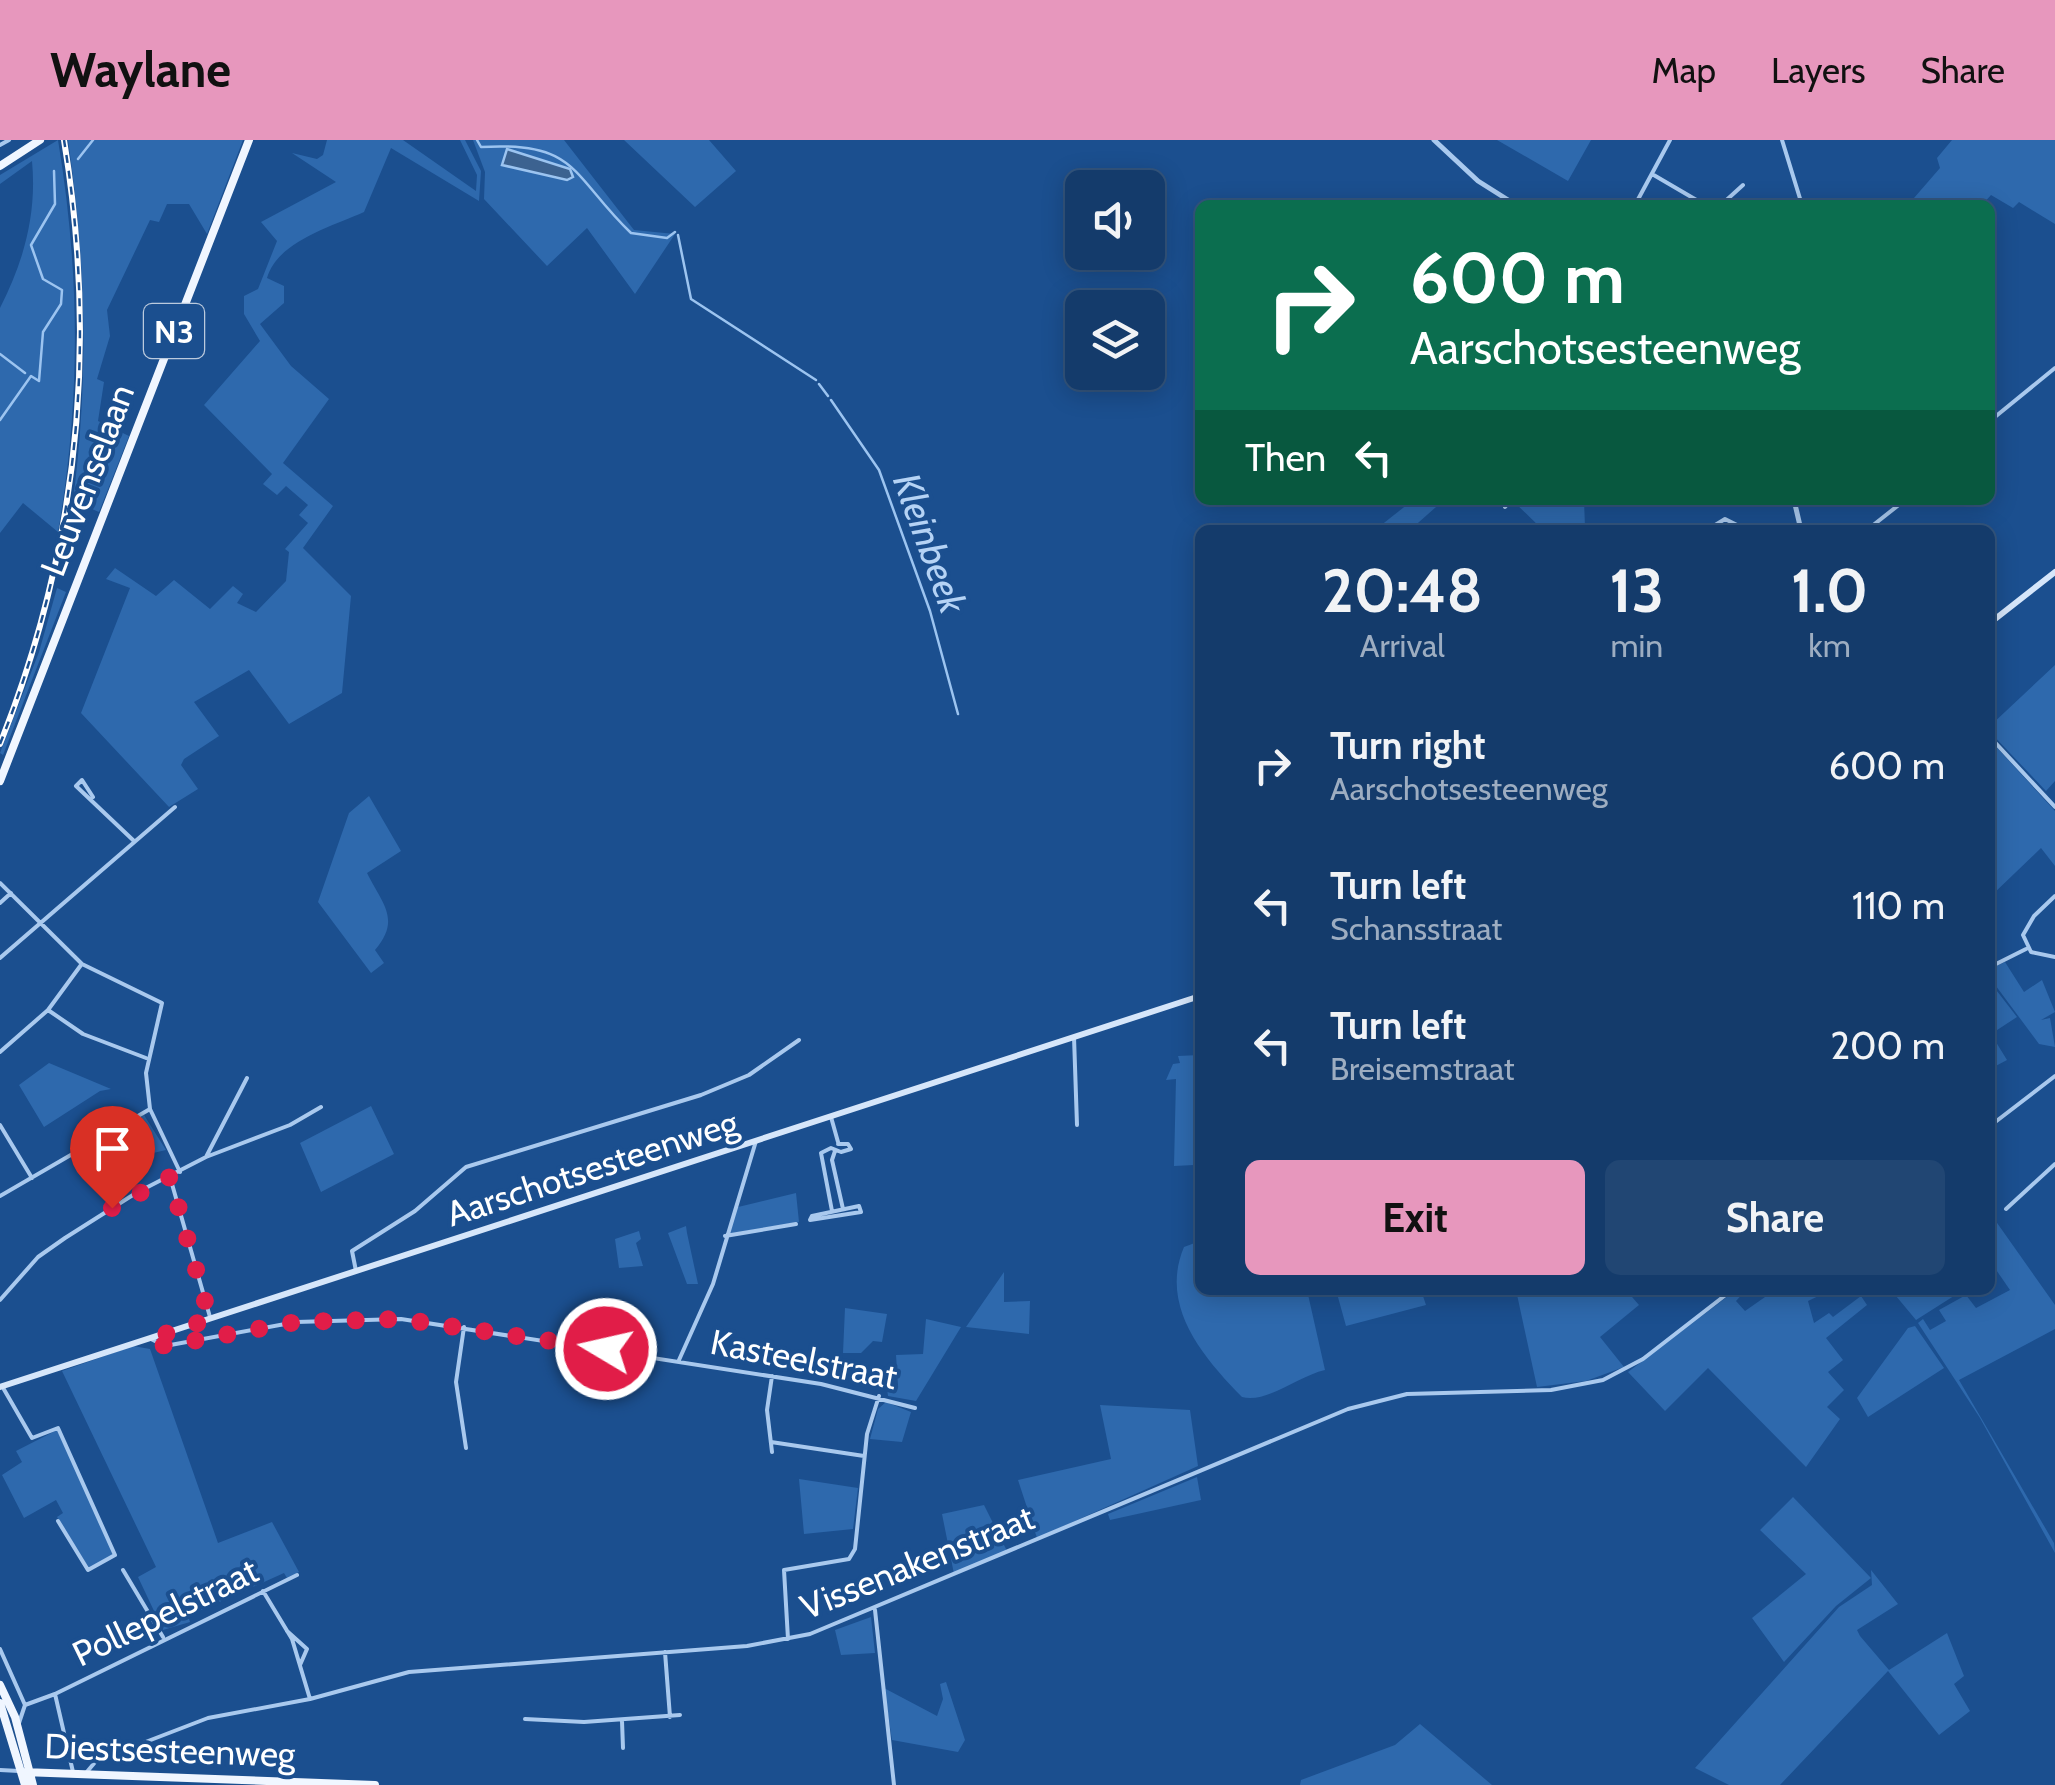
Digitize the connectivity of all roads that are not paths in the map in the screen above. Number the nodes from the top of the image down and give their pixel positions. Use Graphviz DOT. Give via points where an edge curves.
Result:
graph roads {
  1 [pos="9,140"];
  2 [pos="40,140"];
  3 [pos="1434,140"];
  4 [pos="1670,140"];
  5 [pos="1782,140"];
  6 [pos="248,141"];
  7 [pos="0,146"];
  8 [pos="0,166"];
  9 [pos="1652,174"];
  10 [pos="1743,185"];
  11 [pos="1508,200"];
  12 [pos="1638,200"];
  13 [pos="1696,200"];
  14 [pos="1726,200"];
  15 [pos="1800,200"];
  16 [pos="2055,368"];
  17 [pos="2048,375"];
  18 [pos="2055,382"];
  19 [pos="1995,417"];
  20 [pos="1899,505"];
  21 [pos="1873,525"];
  22 [pos="2055,572"];
  23 [pos="1995,619"];
  24 [pos="1995,742"];
  25 [pos="0,781"];
  26 [pos="93,797"];
  27 [pos="175,806"];
  28 [pos="2055,808"];
  29 [pos="134,840"];
  30 [pos="0,882"];
  31 [pos="10,894"];
  32 [pos="2055,896"];
  33 [pos="0,904"];
  34 [pos="39,923"];
  35 [pos="2027,949"];
  36 [pos="2055,957"];
  37 [pos="0,958"];
  38 [pos="82,964"];
  39 [pos="1995,965"];
  40 [pos="1195,998"];
  41 [pos="48,1010"];
  42 [pos="1074,1037"];
  43 [pos="799,1040"];
  44 [pos="0,1052"];
  45 [pos="146,1058"];
  46 [pos="2055,1076"];
  47 [pos="247,1078"];
  48 [pos="321,1107"];
  49 [pos="150,1108"];
  50 [pos="830,1117"];
  51 [pos="1995,1122"];
  52 [pos="0,1125"];
  53 [pos="1078,1126"];
  54 [pos="756,1141"];
  55 [pos="837,1146"];
  56 [pos="206,1157"];
  57 [pos="2055,1164"];
  58 [pos="180,1172"];
  59 [pos="170,1177"];
  60 [pos="32,1178"];
  61 [pos="0,1196"];
  62 [pos="842,1209"];
  63 [pos="2006,1209"];
  64 [pos="832,1211"];
  65 [pos="796,1224"];
  66 [pos="725,1236"];
  67 [pos="356,1271"];
  68 [pos="1726,1295"];
  69 [pos="0,1300"];
  70 [pos="210,1319"];
  71 [pos="464,1327"];
  72 [pos="150,1339"];
  73 [pos="678,1360"];
  74 [pos="772,1376"];
  75 [pos="1,1387"];
  76 [pos="879,1396"];
  77 [pos="914,1408"];
  78 [pos="771,1442"];
  79 [pos="466,1448"];
  80 [pos="772,1452"];
  81 [pos="864,1456"];
  82 [pos="58,1521"];
  83 [pos="852,1555"];
  84 [pos="860,1557"];
  85 [pos="123,1570"];
  86 [pos="297,1575"];
  87 [pos="264,1591"];
  88 [pos="875,1610"];
  89 [pos="287,1631"];
  90 [pos="164,1637"];
  91 [pos="788,1640"];
  92 [pos="0,1649"];
  93 [pos="665,1652"];
  94 [pos="300,1664"];
  95 [pos="0,1685"];
  96 [pos="55,1694"];
  97 [pos="310,1700"];
  98 [pos="0,1704"];
  99 [pos="25,1707"];
  100 [pos="680,1715"];
  101 [pos="670,1718"];
  102 [pos="525,1719"];
  103 [pos="622,1721"];
  104 [pos="18,1726"];
  105 [pos="623,1748"];
  106 [pos="0,1770"];
  107 [pos="27,1772"];
  108 [pos="72,1774"];
  109 [pos="85,1774"];
  110 [pos="341,1784"];
  111 [pos="25,1785"];
  112 [pos="33,1785"];
  113 [pos="71,1785"];
  114 [pos="375,1785"];
  115 [pos="894,1785"];
  1 -- 7 [label="street"];
  2 -- 8 [label="main road"];
  3 -- 11 [label="street"];
  4 -- 9 [label="street"];
  5 -- 15 [label="street"];
  6 -- 25 [label="main road, Leuvenselaan / N3"];
  9 -- 12 [label="street"];
  9 -- 13 [label="street"];
  10 -- 14 [label="street"];
  16 -- 17 [label="street"];
  17 -- 18 [label="street"];
  17 -- 19 [label="street"];
  20 -- 21 [label="street"];
  22 -- 23 [label="main road"];
  24 -- 28 [label="street"];
  26 -- 29 [label="street"];
  27 -- 29 [label="street"];
  29 -- 34 [label="street"];
  30 -- 31 [label="street"];
  31 -- 33 [label="street"];
  31 -- 34 [label="street"];
  32 -- 35 [label="street" via="2026,926"];
  34 -- 37 [label="street"];
  34 -- 38 [label="street"];
  35 -- 36 [label="street"];
  35 -- 39 [label="street"];
  38 -- 41 [label="street"];
  38 -- 45 [label="street" via="162,1003"];
  40 -- 42 [label="main road, Aarschotsesteenweg"];
  41 -- 44 [label="street"];
  41 -- 45 [label="street" via="83,1034"];
  42 -- 50 [label="main road, Aarschotsesteenweg"];
  42 -- 53 [label="street"];
  43 -- 67 [label="street" via="748,1075 702,1095 466,1168 416,1211 352,1251"];
  45 -- 49 [label="street"];
  46 -- 51 [label="street"];
  47 -- 56 [label="street"];
  48 -- 56 [label="street"];
  49 -- 58 [label="street"];
  49 -- 60 [label="street"];
  50 -- 54 [label="main road, Aarschotsesteenweg"];
  50 -- 55 [label="street"];
  52 -- 60 [label="street"];
  54 -- 66 [label="street"];
  54 -- 67 [label="main road, Aarschotsesteenweg"];
  55 -- 62 [label="street" via="832,1160"];
  55 -- 64 [label="street" via="820,1153"];
  56 -- 58 [label="street"];
  57 -- 63 [label="street"];
  58 -- 59 [label="street"];
  59 -- 69 [label="street" via="38,1257"];
  59 -- 70 [label="street"];
  60 -- 61 [label="street"];
  62 -- 64 [label="street"];
  62 -- 64 [label="street" via="862,1209 810,1220"];
  65 -- 66 [label="street"];
  66 -- 73 [label="street"];
  67 -- 70 [label="main road, Aarschotsesteenweg"];
  68 -- 88 [label="street, Vissenakenstraat" via="1643,1360 1603,1380 1551,1390 1407,1394 1348,1409"];
  70 -- 72 [label="main road, Aarschotsesteenweg"];
  71 -- 72 [label="street, Kasteelstraat" via="318,1320 165,1346"];
  71 -- 73 [label="street, Kasteelstraat"];
  71 -- 79 [label="street" via="456,1382"];
  72 -- 75 [label="main road, Aarschotsesteenweg"];
  73 -- 74 [label="street, Kasteelstraat"];
  74 -- 76 [label="street, Kasteelstraat"];
  74 -- 78 [label="street"];
  75 -- 82 [label="street" via="32,1438 58,1428 115,1555 88,1570"];
  76 -- 77 [label="street, Kasteelstraat"];
  76 -- 81 [label="street"];
  78 -- 80 [label="street"];
  78 -- 81 [label="street"];
  81 -- 83 [label="street"];
  83 -- 84 [label="street"];
  83 -- 91 [label="street" via="784,1570"];
  85 -- 90 [label="street"];
  86 -- 87 [label="street, Pollepelstraat"];
  87 -- 89 [label="street"];
  87 -- 90 [label="street, Pollepelstraat"];
  88 -- 91 [label="street, Vissenakenstraat"];
  88 -- 115 [label="street"];
  89 -- 94 [label="street"];
  89 -- 94 [label="street" via="307,1649"];
  90 -- 96 [label="street, Pollepelstraat"];
  91 -- 93 [label="street, Vissenakenstraat"];
  92 -- 99 [label="street"];
  93 -- 97 [label="street, Vissenakenstraat" via="432,1668"];
  93 -- 101 [label="street"];
  94 -- 97 [label="street"];
  95 -- 104 [label="main road"];
  96 -- 99 [label="street, Pollepelstraat"];
  96 -- 108 [label="street, Pollepelstraat"];
  97 -- 109 [label="street, Vissenakenstraat" via="208,1718 96,1762"];
  98 -- 107 [label="main road"];
  99 -- 104 [label="street"];
  100 -- 101 [label="street"];
  101 -- 103 [label="street"];
  102 -- 103 [label="street"];
  103 -- 105 [label="street"];
  104 -- 107 [label="main road"];
  106 -- 107 [label="street"];
  107 -- 108 [label="main road, Diestsesteenweg" via="45,1778"];
  107 -- 111 [label="main road"];
  107 -- 112 [label="main road"];
  108 -- 109 [label="main road, Diestsesteenweg"];
  108 -- 113 [label="street"];
  109 -- 110 [label="main road, Diestsesteenweg"];
  110 -- 114 [label="main road, Diestsesteenweg"];
}
